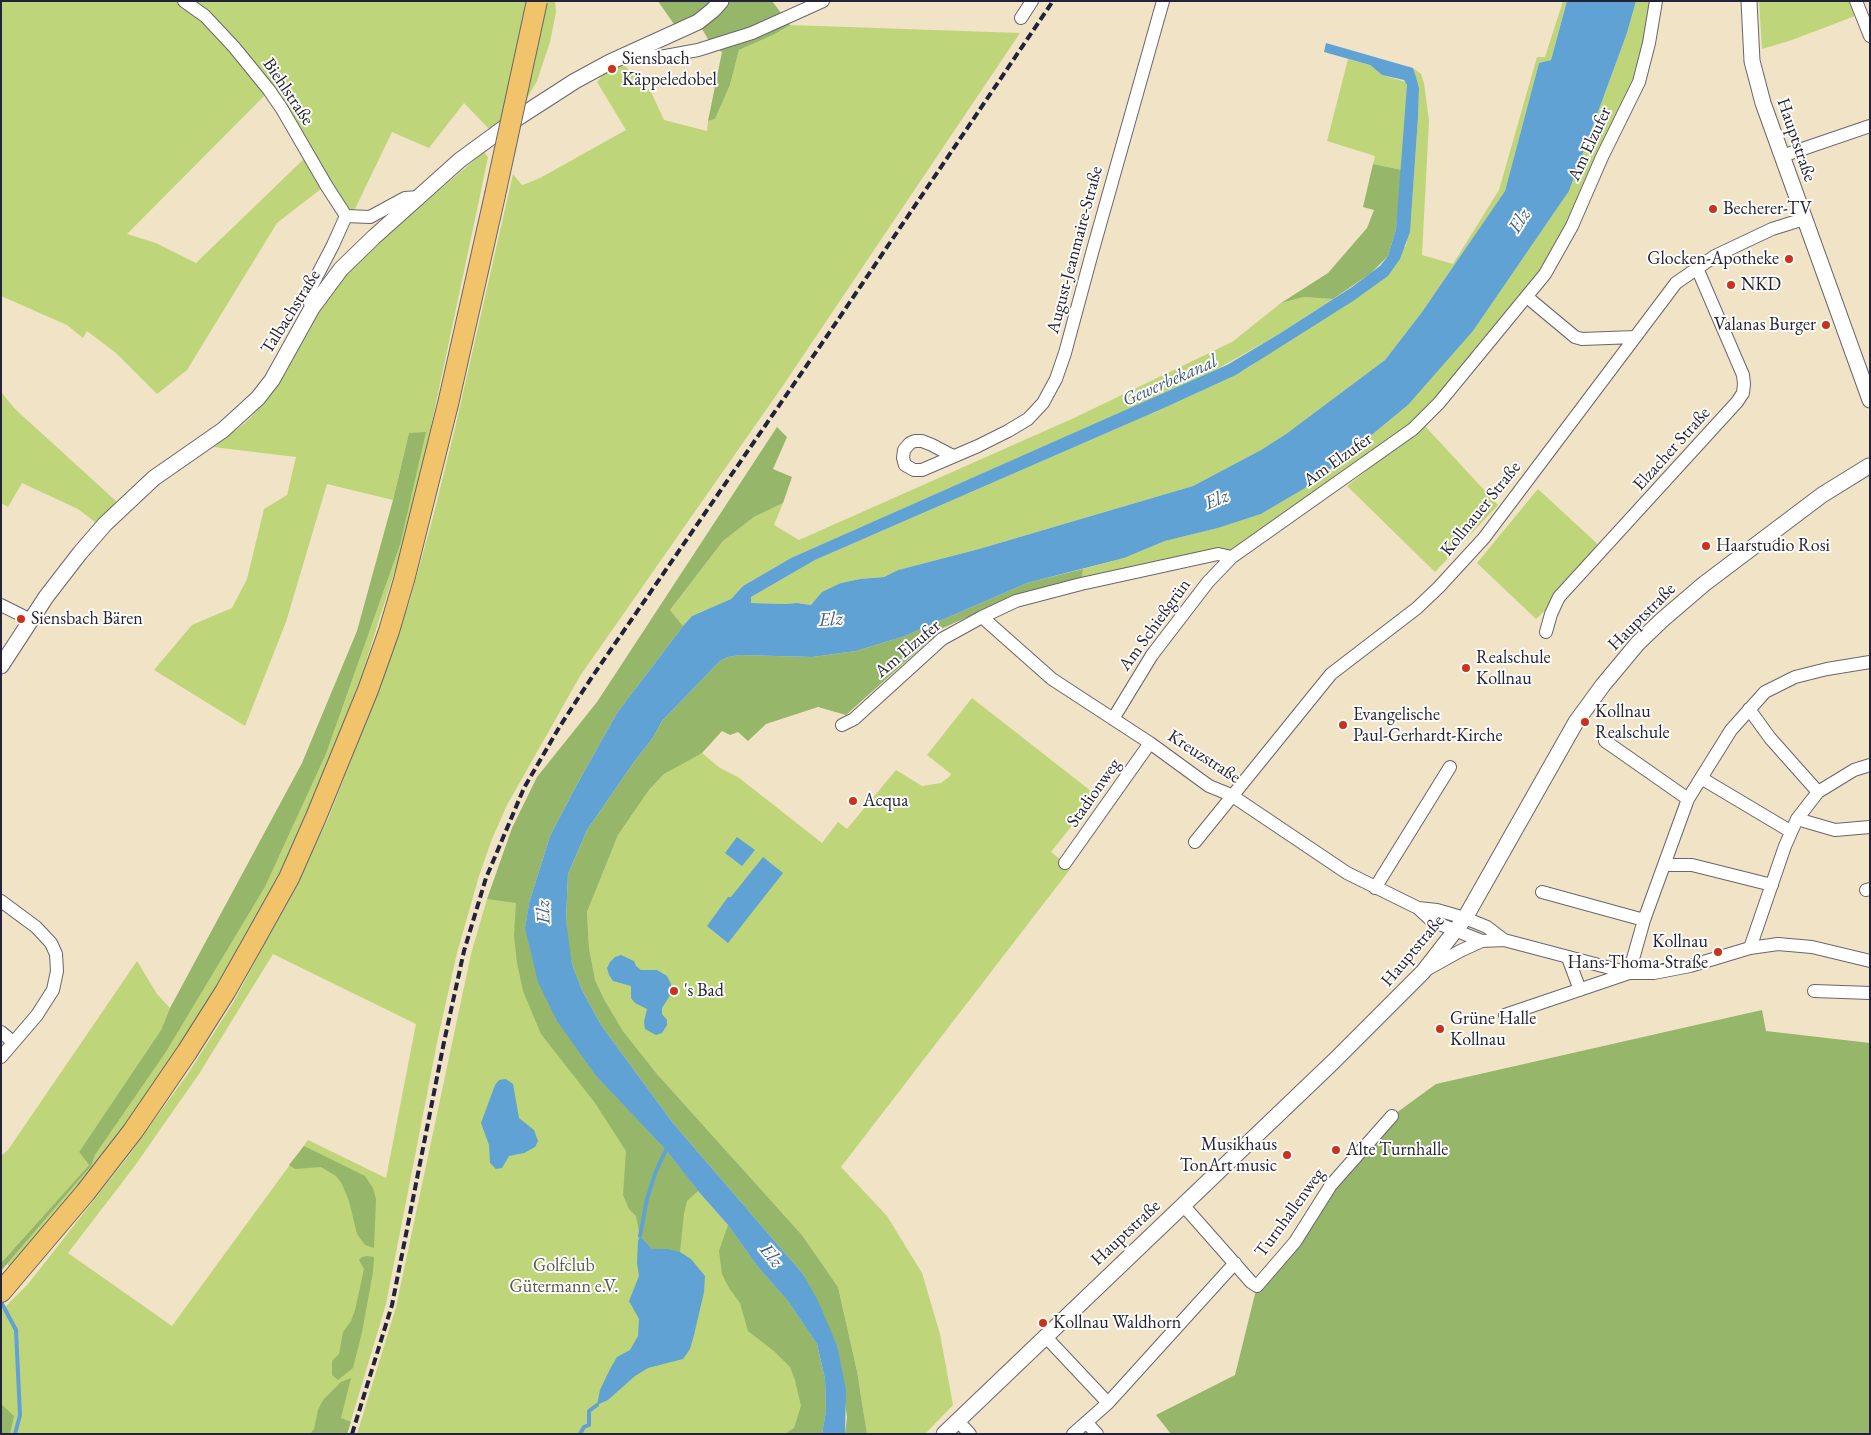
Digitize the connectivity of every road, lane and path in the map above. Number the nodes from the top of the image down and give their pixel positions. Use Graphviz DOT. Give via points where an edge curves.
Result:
graph roads {
  1 [pos="184,1"];
  2 [pos="537,1"];
  3 [pos="721,1"];
  4 [pos="822,1"];
  5 [pos="1032,1"];
  6 [pos="1163,1"];
  7 [pos="1656,1"];
  8 [pos="1749,1"];
  9 [pos="1856,1"];
  10 [pos="1021,18"];
  11 [pos="1870,36"];
  12 [pos="640,48"];
  13 [pos="1870,126"];
  14 [pos="1782,156"];
  15 [pos="419,197"];
  16 [pos="346,216"];
  17 [pos="1804,219"];
  18 [pos="1698,268"];
  19 [pos="1526,297"];
  20 [pos="312,308"];
  21 [pos="1635,337"];
  22 [pos="1870,400"];
  23 [pos="1870,454"];
  24 [pos="953,456"];
  25 [pos="1870,466"];
  26 [pos="1232,557"];
  27 [pos="1,605"];
  28 [pos="982,617"];
  29 [pos="31,620"];
  30 [pos="1546,632"];
  31 [pos="1870,662"];
  32 [pos="1,666"];
  33 [pos="1749,709"];
  34 [pos="1113,719"];
  35 [pos="842,725"];
  36 [pos="1604,741"];
  37 [pos="1150,743"];
  38 [pos="1870,765"];
  39 [pos="1450,767"];
  40 [pos="1701,778"];
  41 [pos="1818,792"];
  42 [pos="1231,795"];
  43 [pos="1688,799"];
  44 [pos="1797,819"];
  45 [pos="1870,827"];
  46 [pos="1790,832"];
  47 [pos="1195,842"];
  48 [pos="1065,863"];
  49 [pos="1665,865"];
  50 [pos="1772,885"];
  51 [pos="1375,888"];
  52 [pos="1542,892"];
  53 [pos="1,901"];
  54 [pos="1418,908"];
  55 [pos="1465,918"];
  56 [pos="1644,920"];
  57 [pos="1455,932"];
  58 [pos="1504,940"];
  59 [pos="1482,941"];
  60 [pos="1750,948"];
  61 [pos="1568,958"];
  62 [pos="1870,961"];
  63 [pos="1423,972"];
  64 [pos="1629,973"];
  65 [pos="1580,990"];
  66 [pos="1814,991"];
  67 [pos="1870,992"];
  68 [pos="1505,1015"];
  69 [pos="1,1032"];
  70 [pos="13,1042"];
  71 [pos="1,1056"];
  72 [pos="1392,1116"];
  73 [pos="1183,1205"];
  74 [pos="1235,1263"];
  75 [pos="1,1292"];
  76 [pos="1045,1336"];
  77 [pos="1108,1403"];
  78 [pos="957,1420"];
  79 [pos="1087,1423"];
  80 [pos="944,1434"];
  81 [pos="970,1434"];
  82 [pos="1073,1434"];
  83 [pos="1097,1434"];
  1 -- 16 [label="street, Biehlstraße" via="205,16 269,90"];
  2 -- 75 [label="highway, bridge" via="448,404 404,580 368,690 316,817 289,878 255,940 187,1052 133,1131"];
  3 -- 12 [label="street, Talbachstraße" via="698,22"];
  4 -- 12 [label="street" via="721,44 660,56 649,55"];
  5 -- 10 [label="street"];
  6 -- 24 [label="street, August-Jeanmaire-Straße" via="1056,379 1042,404 1028,419"];
  7 -- 19 [label="street, Am Elzufer" via="1639,82 1572,226 1545,274"];
  8 -- 14 [label="street, Hauptstraße" via="1752,61"];
  9 -- 11 [label="street"];
  12 -- 15 [label="street, Talbachstraße" via="575,81 516,119 460,160"];
  13 -- 14 [label="street"];
  14 -- 17 [label="street, Hauptstraße"];
  15 -- 16 [label="street" via="405,198 370,217"];
  15 -- 20 [label="street, Talbachstraße" via="341,269"];
  16 -- 20 [label="street" via="307,295"];
  17 -- 18 [label="street, Kollnauer Straße" via="1772,229 1715,256"];
  17 -- 22 [label="street, Hauptstraße"];
  18 -- 21 [label="street, Kollnauer Straße" via="1676,283"];
  18 -- 30 [label="street, Elzacher Straße" via="1743,375 1743,393 1559,597"];
  19 -- 21 [label="street" via="1575,337"];
  19 -- 26 [label="street, Am Elzufer" via="1439,404 1413,429"];
  20 -- 29 [label="street, Talbachstraße" via="258,398 223,430 154,478 116,513 80,553"];
  21 -- 42 [label="street, Kollnauer Straße" via="1484,538 1416,608 1331,674"];
  23 -- 25 [label="street"];
  25 -- 55 [label="street, Hauptstraße" via="1822,495 1704,584 1638,643 1576,722"];
  26 -- 28 [label="street, Am Elzufer" via="1218,554 1072,586 1016,601"];
  26 -- 34 [label="street, Am Schießgrün" via="1208,582 1152,655"];
  27 -- 29 [label="street"];
  28 -- 34 [label="street, Kreuzstraße" via="1052,679"];
  28 -- 35 [label="street, Am Elzufer" via="942,639 854,719"];
  29 -- 32 [label="street, Talbachstraße"];
  31 -- 33 [label="street" via="1795,677 1764,692"];
  33 -- 40 [label="street" via="1731,730"];
  33 -- 41 [label="street"];
  34 -- 37 [label="street, Kreuzstraße"];
  36 -- 43 [label="street"];
  37 -- 42 [label="street, Kreuzstraße" via="1209,786"];
  37 -- 48 [label="street, Stadionweg"];
  38 -- 41 [label="street" via="1854,770"];
  39 -- 51 [label="street"];
  40 -- 43 [label="street"];
  40 -- 46 [label="street"];
  41 -- 44 [label="street"];
  42 -- 47 [label="street, Kollnauer Straße"];
  42 -- 51 [label="street, Kreuzstraße" via="1347,874"];
  43 -- 49 [label="street"];
  44 -- 45 [label="street" via="1835,830"];
  44 -- 46 [label="street"];
  46 -- 50 [label="street"];
  49 -- 50 [label="street" via="1692,865"];
  49 -- 56 [label="street"];
  50 -- 60 [label="street"];
  51 -- 54 [label="street, Kreuzstraße"];
  52 -- 56 [label="street"];
  53 -- 70 [label="street" via="36,927 56,954 57,970 52,990 37,1016"];
  54 -- 55 [label="street, Kreuzstraße"];
  54 -- 57 [label="street, Kreuzstraße" via="1432,921"];
  55 -- 57 [label="street, Hauptstraße"];
  55 -- 58 [label="street, Kreuzstraße" via="1487,927"];
  56 -- 64 [label="street"];
  57 -- 59 [label="street, Kreuzstraße"];
  57 -- 63 [label="street, Hauptstraße"];
  58 -- 59 [label="street"];
  58 -- 61 [label="street"];
  59 -- 63 [label="street"];
  60 -- 62 [label="street" via="1778,944 1812,947"];
  60 -- 64 [label="street" via="1690,966 1654,973"];
  61 -- 64 [label="street"];
  61 -- 65 [label="street"];
  63 -- 73 [label="street, Hauptstraße"];
  64 -- 65 [label="street"];
  65 -- 68 [label="street"];
  66 -- 67 [label="street"];
  69 -- 70 [label="street"];
  70 -- 71 [label="street"];
  72 -- 74 [label="street, Turnhallenweg" via="1331,1185 1295,1242 1257,1286"];
  73 -- 74 [label="street"];
  73 -- 76 [label="street, Hauptstraße"];
  74 -- 77 [label="street"];
  76 -- 77 [label="street"];
  76 -- 78 [label="street, Hauptstraße"];
  77 -- 79 [label="street"];
  78 -- 80 [label="street, Hauptstraße"];
  78 -- 81 [label="street"];
  79 -- 82 [label="street"];
  79 -- 83 [label="street"];
}
